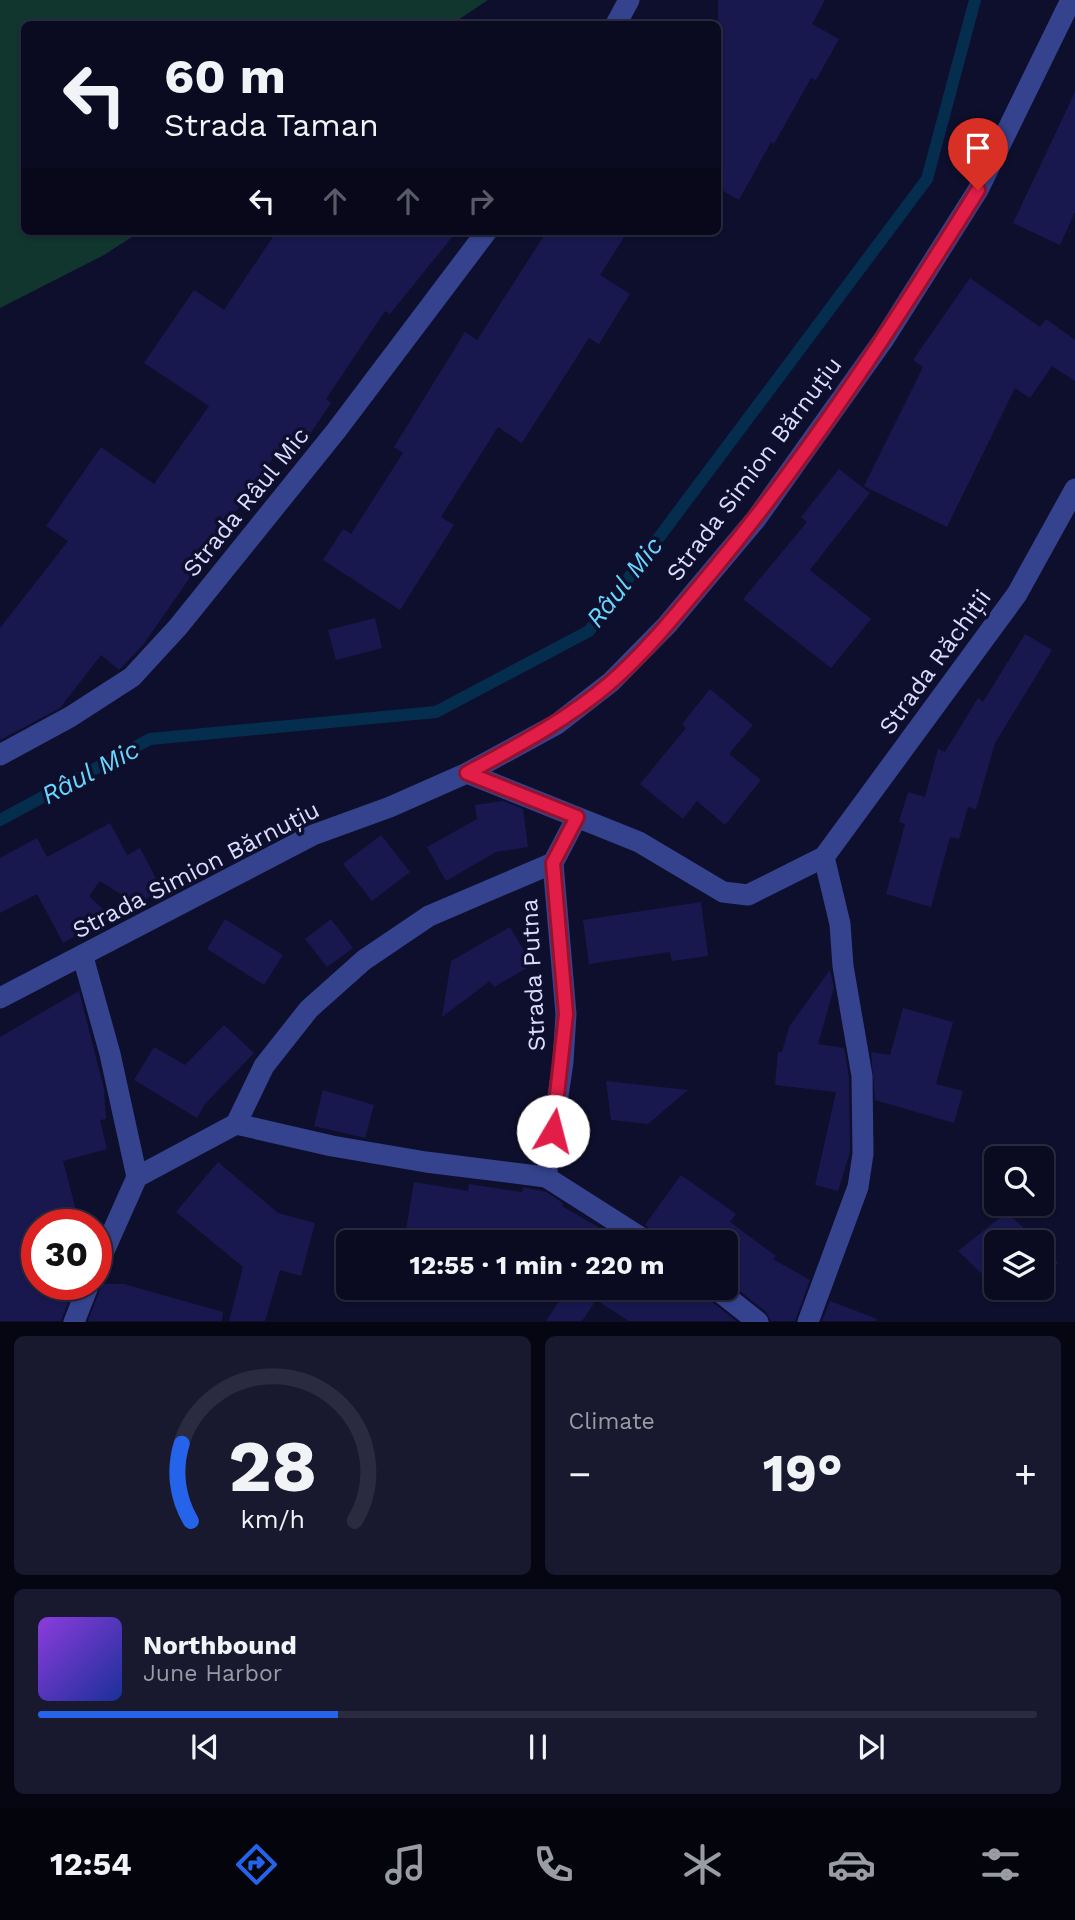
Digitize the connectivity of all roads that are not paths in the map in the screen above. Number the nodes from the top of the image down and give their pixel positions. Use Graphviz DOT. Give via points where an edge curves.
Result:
graph roads {
  1 [pos="629,0"];
  2 [pos="1070,0"];
  3 [pos="618,21"];
  4 [pos="484,235"];
  5 [pos="1075,489"];
  6 [pos="0,755"];
  7 [pos="467,773"];
  8 [pos="577,817"];
  9 [pos="824,857"];
  10 [pos="553,863"];
  11 [pos="83,957"];
  12 [pos="0,998"];
  13 [pos="236,1124"];
  14 [pos="138,1177"];
  15 [pos="546,1177"];
  16 [pos="629,1230"];
  17 [pos="112,1234"];
  18 [pos="83,1300"];
  19 [pos="731,1300"];
  20 [pos="74,1321"];
  21 [pos="758,1321"];
  22 [pos="808,1321"];
  1 -- 3 [label="street"];
  2 -- 7 [label="street, Strada Simion Bărnuțiu" via="978,190 884,338 756,519 667,625 611,682 557,724"];
  4 -- 6 [label="street, Strada Râul Mic" via="337,431 132,677"];
  5 -- 9 [label="street, Strada Răchiții" via="1017,594"];
  7 -- 8 [label="street"];
  7 -- 11 [label="street, Strada Simion Bărnuțiu" via="313,835"];
  8 -- 9 [label="street" via="639,842 723,892 748,894"];
  8 -- 10 [label="street, Strada Putna"];
  9 -- 22 [label="street" via="840,924 862,1076 863,1154 858,1187"];
  10 -- 13 [label="street" via="429,916 364,960 309,1009 264,1066"];
  10 -- 15 [label="street, Strada Putna" via="566,1014"];
  11 -- 12 [label="street, Strada Simion Bărnuțiu"];
  11 -- 14 [label="street"];
  13 -- 14 [label="street"];
  13 -- 15 [label="street" via="386,1156"];
  14 -- 17 [label="street"];
  15 -- 16 [label="street"];
  18 -- 20 [label="street"];
  19 -- 21 [label="street"];
}
